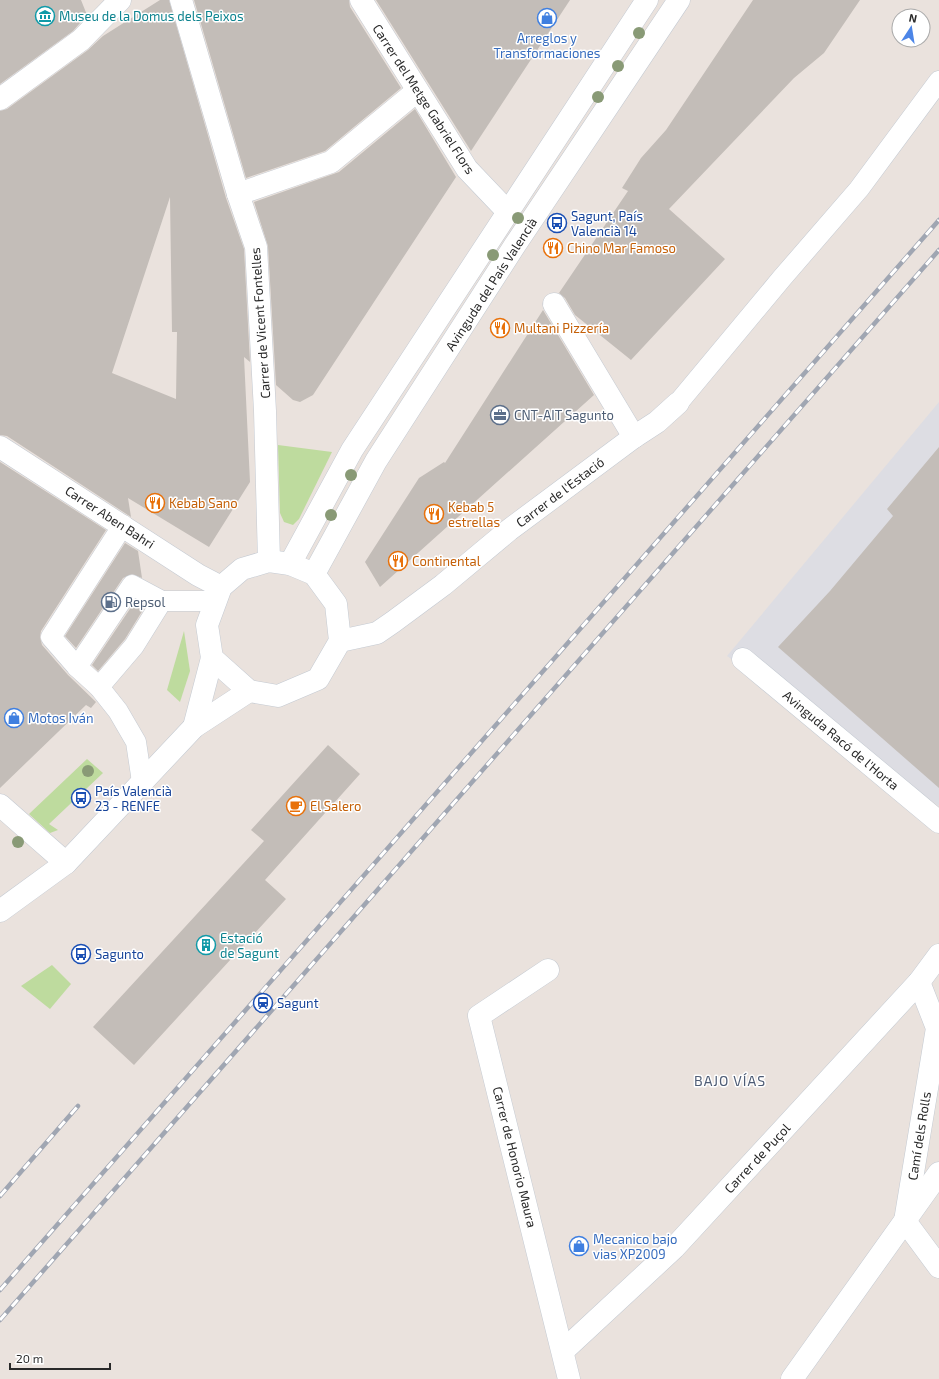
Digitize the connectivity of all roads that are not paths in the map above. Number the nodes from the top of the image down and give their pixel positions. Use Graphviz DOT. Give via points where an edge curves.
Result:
graph roads {
  1 [pos="120,0"];
  2 [pos="181,0"];
  3 [pos="361,0"];
  4 [pos="647,0"];
  5 [pos="679,0"];
  6 [pos="939,81"];
  7 [pos="417,91"];
  8 [pos="0,99"];
  9 [pos="238,194"];
  10 [pos="508,212"];
  11 [pos="554,304"];
  12 [pos="678,403"];
  13 [pos="634,437"];
  14 [pos="0,447"];
  15 [pos="123,525"];
  16 [pos="269,562"];
  17 [pos="290,564"];
  18 [pos="314,574"];
  19 [pos="218,594"];
  20 [pos="162,601"];
  21 [pos="340,641"];
  22 [pos="212,658"];
  23 [pos="742,659"];
  24 [pos="77,667"];
  25 [pos="99,687"];
  26 [pos="249,691"];
  27 [pos="194,727"];
  28 [pos="142,782"];
  29 [pos="0,805"];
  30 [pos="939,822"];
  31 [pos="66,863"];
  32 [pos="0,911"];
  33 [pos="939,955"];
  34 [pos="548,970"];
  35 [pos="919,982"];
  36 [pos="938,1026"];
  37 [pos="939,1173"];
  38 [pos="905,1221"];
  39 [pos="939,1266"];
  40 [pos="563,1351"];
  41 [pos="569,1379"];
  42 [pos="792,1379"];
  1 -- 8 [label="street" via="81,40"];
  2 -- 9 [label="street, Carrer de Vicent Fontelles"];
  3 -- 7 [label="street, Carrer del Metge Gabriel Flors"];
  4 -- 10 [label="street, Avinguda del País Valencià"];
  5 -- 18 [label="street, Avinguda del País Valencià" via="515,245 376,462"];
  6 -- 12 [label="lane" via="859,189"];
  7 -- 9 [label="street" via="331,162"];
  7 -- 10 [label="street, Carrer del Metge Gabriel Flors" via="467,169"];
  9 -- 16 [label="street, Carrer de Vicent Fontelles" via="256,247 265,411"];
  10 -- 17 [label="street, Avinguda del País Valencià" via="352,450"];
  11 -- 13 [label="street"];
  12 -- 13 [label="street, Carrer de l'Estació" via="657,422"];
  13 -- 21 [label="street, Carrer de l'Estació" via="509,530 443,586 393,622 377,632"];
  14 -- 15 [label="street, Carrer Aben Bahri"];
  15 -- 19 [label="street, Carrer Aben Bahri" via="198,575"];
  15 -- 24 [label="lane" via="51,637"];
  16 -- 17 [label="street"];
  16 -- 19 [label="street" via="242,569"];
  17 -- 18 [label="street"];
  18 -- 21 [label="street" via="336,604"];
  19 -- 20 [label="lane"];
  19 -- 22 [label="street" via="206,625"];
  20 -- 24 [label="lane" via="132,585"];
  20 -- 25 [label="lane" via="134,646"];
  21 -- 26 [label="street" via="318,679 278,696"];
  22 -- 26 [label="street"];
  22 -- 27 [label="street"];
  23 -- 30 [label="street, Avinguda Racó de l'Horta"];
  24 -- 25 [label="lane"];
  25 -- 28 [label="lane" via="118,711 136,742"];
  26 -- 27 [label="street"];
  27 -- 28 [label="street"];
  28 -- 31 [label="street"];
  29 -- 31 [label="street"];
  31 -- 32 [label="street"];
  33 -- 35 [label="street, Carrer de Puçol"];
  34 -- 40 [label="street, Carrer de Honorio Maura" via="479,1016"];
  35 -- 36 [label="street, Camí dels Rolls"];
  35 -- 40 [label="street, Carrer de Puçol" via="674,1248"];
  36 -- 38 [label="street, Camí dels Rolls"];
  37 -- 38 [label="street, Camí dels Rolls"];
  38 -- 39 [label="street"];
  38 -- 42 [label="street, Camí dels Rolls"];
  40 -- 41 [label="street, Carrer de Honorio Maura"];
}
